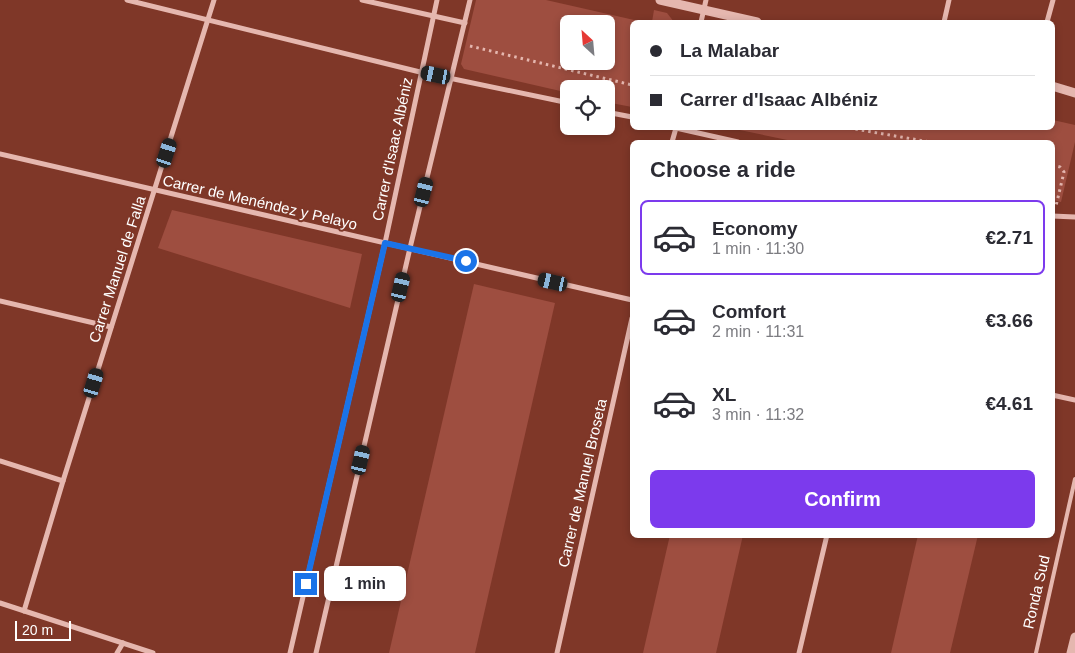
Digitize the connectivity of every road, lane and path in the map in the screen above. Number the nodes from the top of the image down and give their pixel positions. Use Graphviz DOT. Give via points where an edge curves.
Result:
graph roads {
  1 [pos="127,0"];
  2 [pos="214,0"];
  3 [pos="362,0"];
  4 [pos="436,0"];
  5 [pos="470,0"];
  6 [pos="660,0"];
  7 [pos="706,0"];
  8 [pos="949,0"];
  9 [pos="1053,0"];
  10 [pos="704,10"];
  11 [pos="433,16"];
  12 [pos="208,20"];
  13 [pos="702,20"];
  14 [pos="748,20"];
  15 [pos="944,20"];
  16 [pos="1048,20"];
  17 [pos="465,23"];
  18 [pos="459,44"];
  19 [pos="420,72"];
  20 [pos="451,78"];
  21 [pos="630,85"];
  22 [pos="1055,87"];
  23 [pos="1075,92"];
  24 [pos="560,101"];
  25 [pos="615,114"];
  26 [pos="630,118"];
  27 [pos="685,130"];
  28 [pos="861,130"];
  29 [pos="729,140"];
  30 [pos="918,140"];
  31 [pos="0,154"];
  32 [pos="1055,166"];
  33 [pos="155,190"];
  34 [pos="1055,208"];
  35 [pos="1055,216"];
  36 [pos="1075,217"];
  37 [pos="385,243"];
  38 [pos="410,248"];
  39 [pos="630,300"];
  40 [pos="0,301"];
  41 [pos="111,326"];
  42 [pos="630,327"];
  43 [pos="1055,396"];
  44 [pos="1075,400"];
  45 [pos="0,461"];
  46 [pos="1075,479"];
  47 [pos="63,481"];
  48 [pos="825,538"];
  49 [pos="0,603"];
  50 [pos="24,611"];
  51 [pos="1075,637"];
  52 [pos="123,643"];
  53 [pos="117,653"];
  54 [pos="153,653"];
  55 [pos="290,653"];
  56 [pos="316,653"];
  57 [pos="557,653"];
  58 [pos="799,653"];
  59 [pos="1036,653"];
  60 [pos="1072,653"];
  1 -- 12 [label="street"];
  2 -- 12 [label="street, Carrer Manuel de Falla"];
  3 -- 11 [label="street"];
  4 -- 11 [label="street, Carrer d'Isaac Albéniz"];
  5 -- 17 [label="street"];
  6 -- 10 [label="street"];
  7 -- 10 [label="street"];
  8 -- 15 [label="street"];
  9 -- 16 [label="street"];
  10 -- 13 [label="street"];
  10 -- 14 [label="street"];
  11 -- 17 [label="street"];
  11 -- 19 [label="street, Carrer d'Isaac Albéniz"];
  12 -- 19 [label="street"];
  12 -- 33 [label="street, Carrer Manuel de Falla"];
  17 -- 18 [label="street"];
  18 -- 20 [label="street"];
  18 -- 21 [label="path"];
  19 -- 20 [label="street"];
  19 -- 37 [label="street, Carrer d'Isaac Albéniz"];
  20 -- 24 [label="street"];
  20 -- 38 [label="street"];
  22 -- 23 [label="street"];
  25 -- 26 [label="street"];
  27 -- 29 [label="street"];
  28 -- 30 [label="path"];
  31 -- 33 [label="street, Carrer de Menéndez y Pelayo"];
  32 -- 34 [label="path" via="1064,172"];
  33 -- 37 [label="street, Carrer de Menéndez y Pelayo"];
  33 -- 41 [label="street, Carrer Manuel de Falla"];
  35 -- 36 [label="street"];
  37 -- 38 [label="street, Carrer de Menéndez y Pelayo"];
  37 -- 55 [label="street, Carrer d'Isaac Albéniz"];
  38 -- 39 [label="street, Carrer de Menéndez y Pelayo"];
  38 -- 56 [label="street"];
  40 -- 41 [label="street"];
  41 -- 47 [label="street, Carrer Manuel de Falla"];
  42 -- 57 [label="street, Carrer de Manuel Broseta"];
  43 -- 44 [label="street"];
  45 -- 47 [label="street"];
  46 -- 59 [label="lane, Ronda Sud"];
  47 -- 50 [label="street, Carrer Manuel de Falla"];
  48 -- 58 [label="street"];
  49 -- 50 [label="street"];
  50 -- 52 [label="street"];
  51 -- 60 [label="street"];
  52 -- 53 [label="street"];
  52 -- 54 [label="street"];
}
